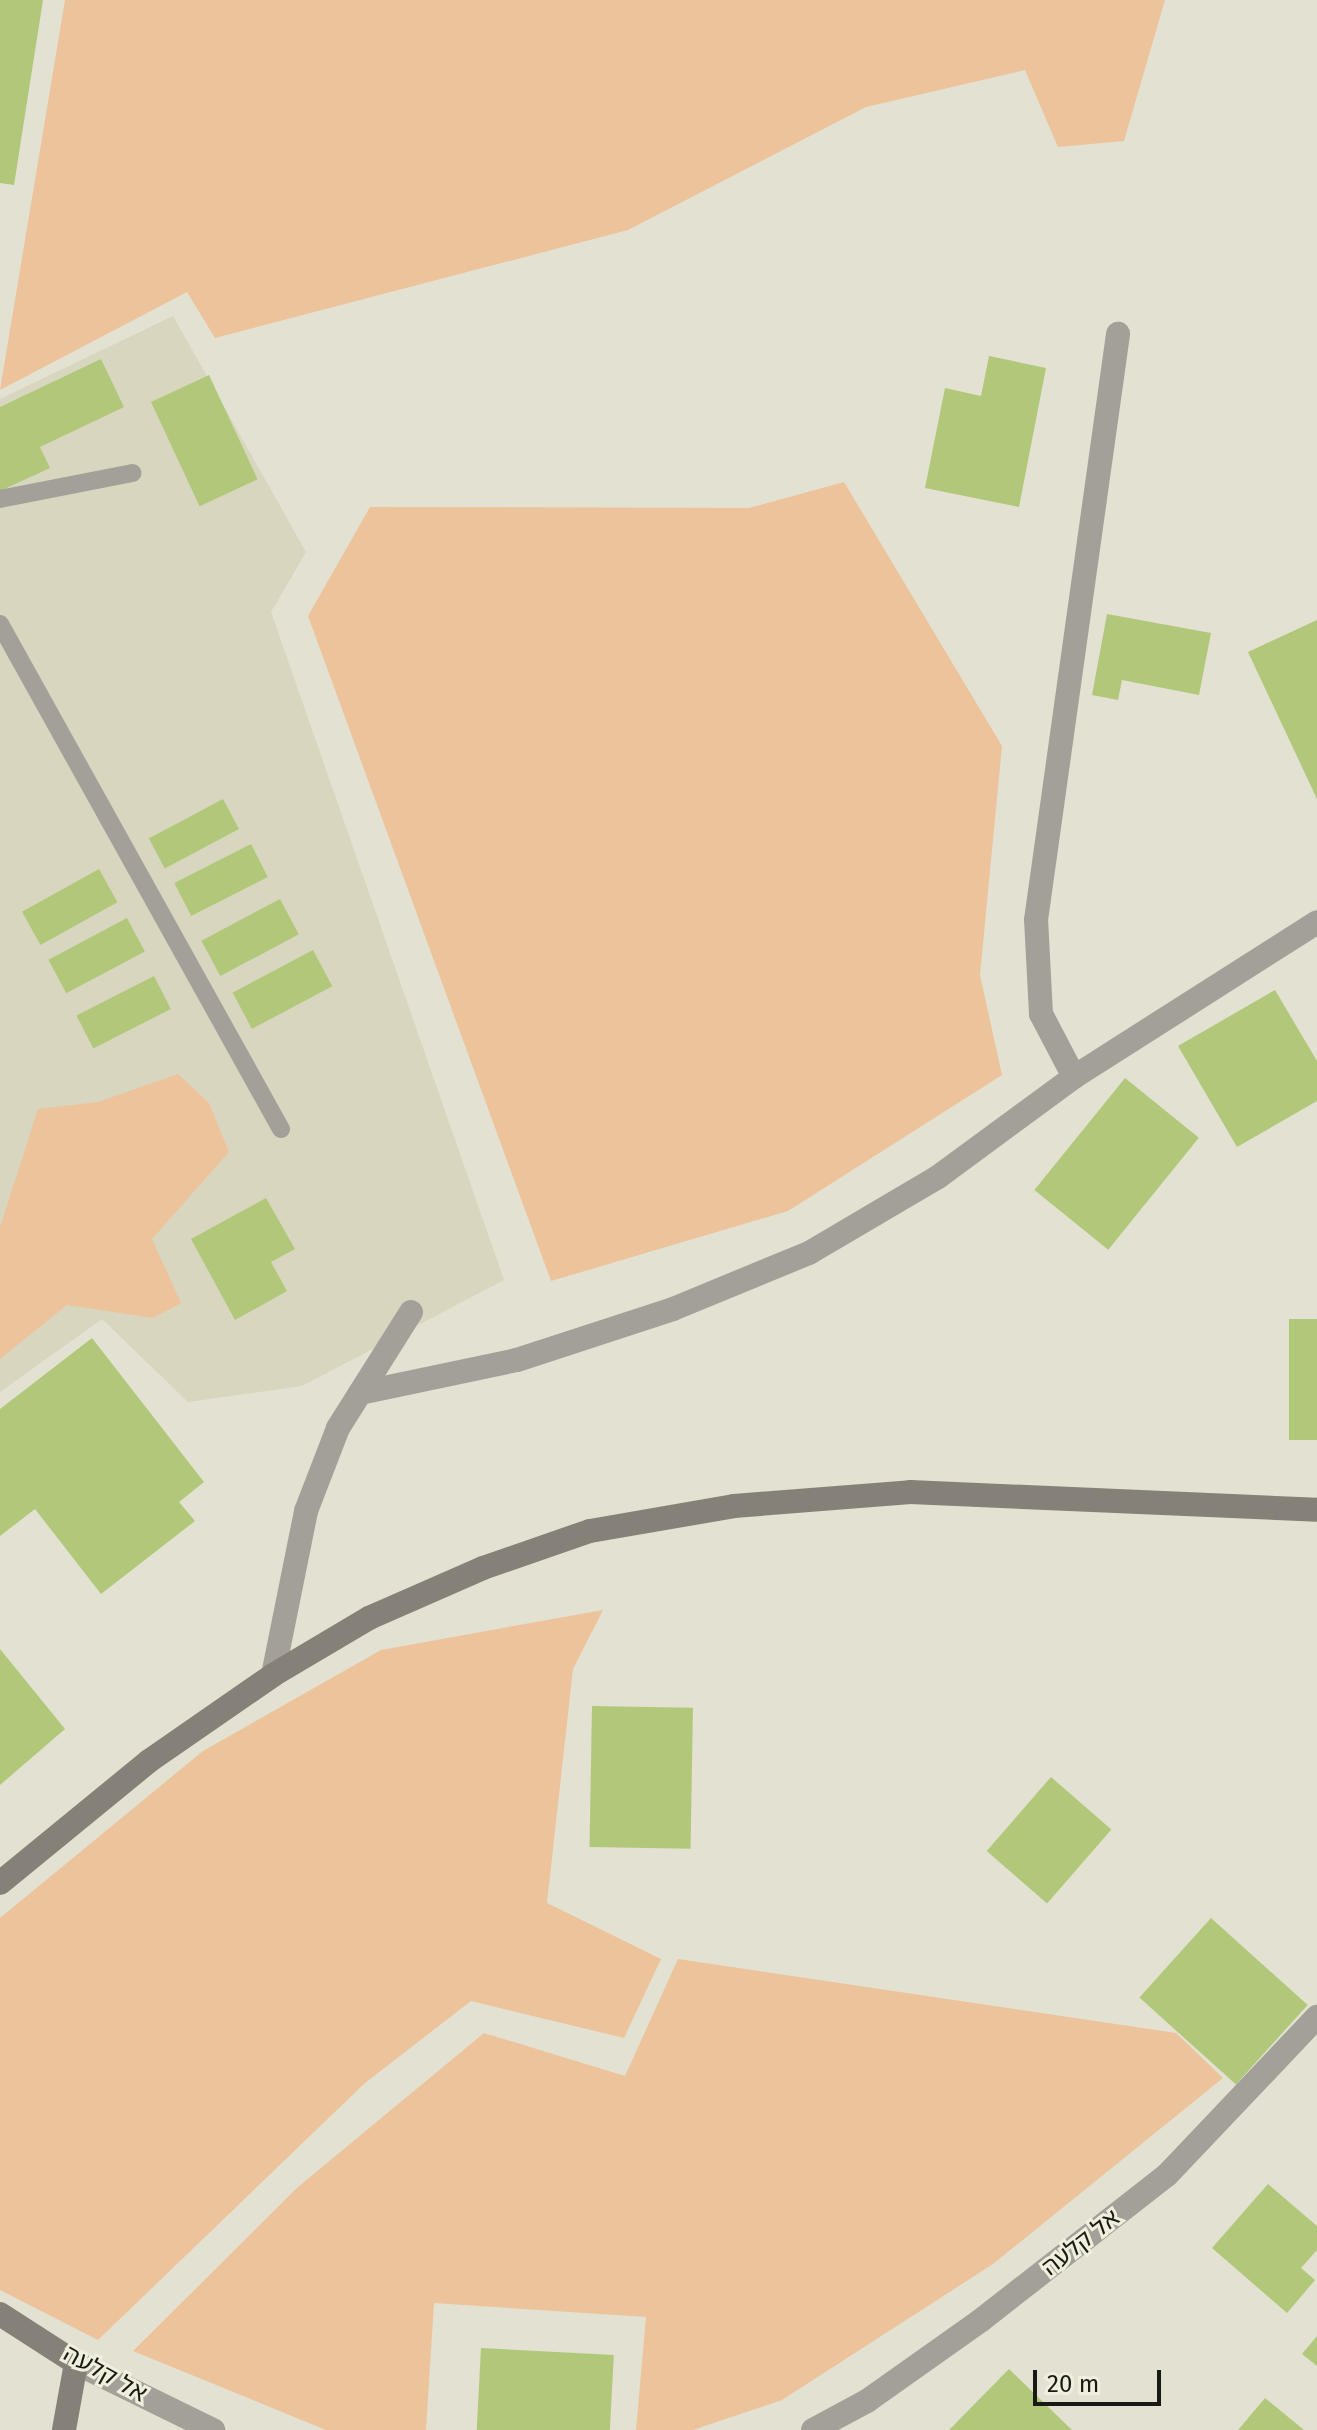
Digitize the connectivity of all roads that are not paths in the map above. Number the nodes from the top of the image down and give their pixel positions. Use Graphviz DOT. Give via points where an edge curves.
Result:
graph roads {
  1 [pos="1118,334"];
  2 [pos="132,473"];
  3 [pos="0,499"];
  4 [pos="0,624"];
  5 [pos="1317,922"];
  6 [pos="1074,1077"];
  7 [pos="281,1129"];
  8 [pos="411,1312"];
  9 [pos="360,1393"];
  10 [pos="1317,1510"];
  11 [pos="273,1675"];
  12 [pos="0,1883"];
  13 [pos="1317,2017"];
  14 [pos="0,2314"];
  15 [pos="76,2363"];
  16 [pos="818,2429"];
  17 [pos="64,2430"];
  18 [pos="213,2430"];
  1 -- 6 [label="street" via="1036,920 1041,1014"];
  2 -- 3 [label="lane"];
  4 -- 7 [label="lane"];
  5 -- 6 [label="street"];
  6 -- 9 [label="street" via="938,1177 809,1253 673,1309 517,1360"];
  8 -- 9 [label="street"];
  9 -- 11 [label="street" via="338,1428 306,1511"];
  10 -- 11 [label="street" via="910,1492 734,1506 590,1531 483,1568 369,1618"];
  11 -- 12 [label="street" via="149,1761"];
  13 -- 16 [label="street, אל קלעה" via="1167,2175 980,2321"];
  14 -- 15 [label="street, אל קלעה"];
  15 -- 17 [label="street"];
  15 -- 18 [label="street, אל קלעה"];
}
